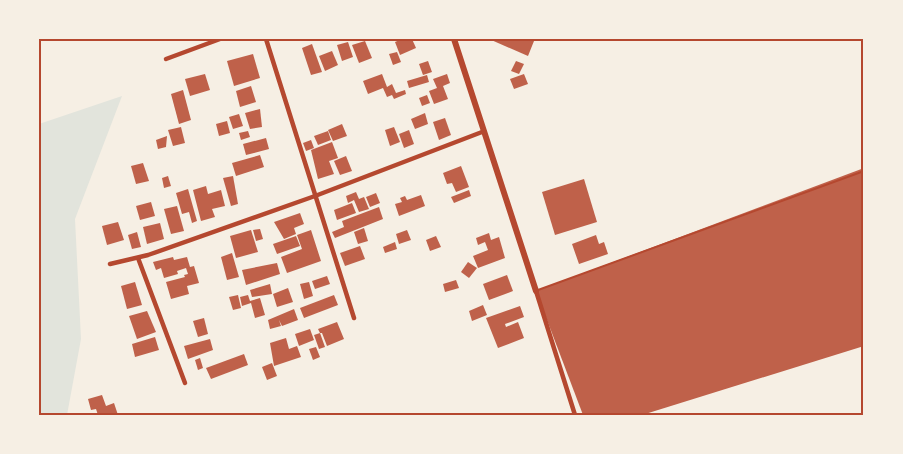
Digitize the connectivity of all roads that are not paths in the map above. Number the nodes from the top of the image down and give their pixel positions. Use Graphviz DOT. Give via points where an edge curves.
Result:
graph roads {
  1 [pos="220,39"];
  2 [pos="266,39"];
  3 [pos="454,39"];
  4 [pos="166,59"];
  5 [pos="482,132"];
  6 [pos="864,171"];
  7 [pos="315,196"];
  8 [pos="138,258"];
  9 [pos="110,264"];
  10 [pos="536,291"];
  11 [pos="354,318"];
  12 [pos="185,383"];
  13 [pos="575,415"];
  1 -- 4 [label="street"];
  2 -- 7 [label="street"];
  3 -- 5 [label="main road"];
  5 -- 7 [label="street"];
  5 -- 10 [label="main road"];
  6 -- 10 [label="lane"];
  7 -- 8 [label="street"];
  7 -- 11 [label="street"];
  8 -- 9 [label="street"];
  8 -- 12 [label="street"];
  10 -- 13 [label="street"];
}
